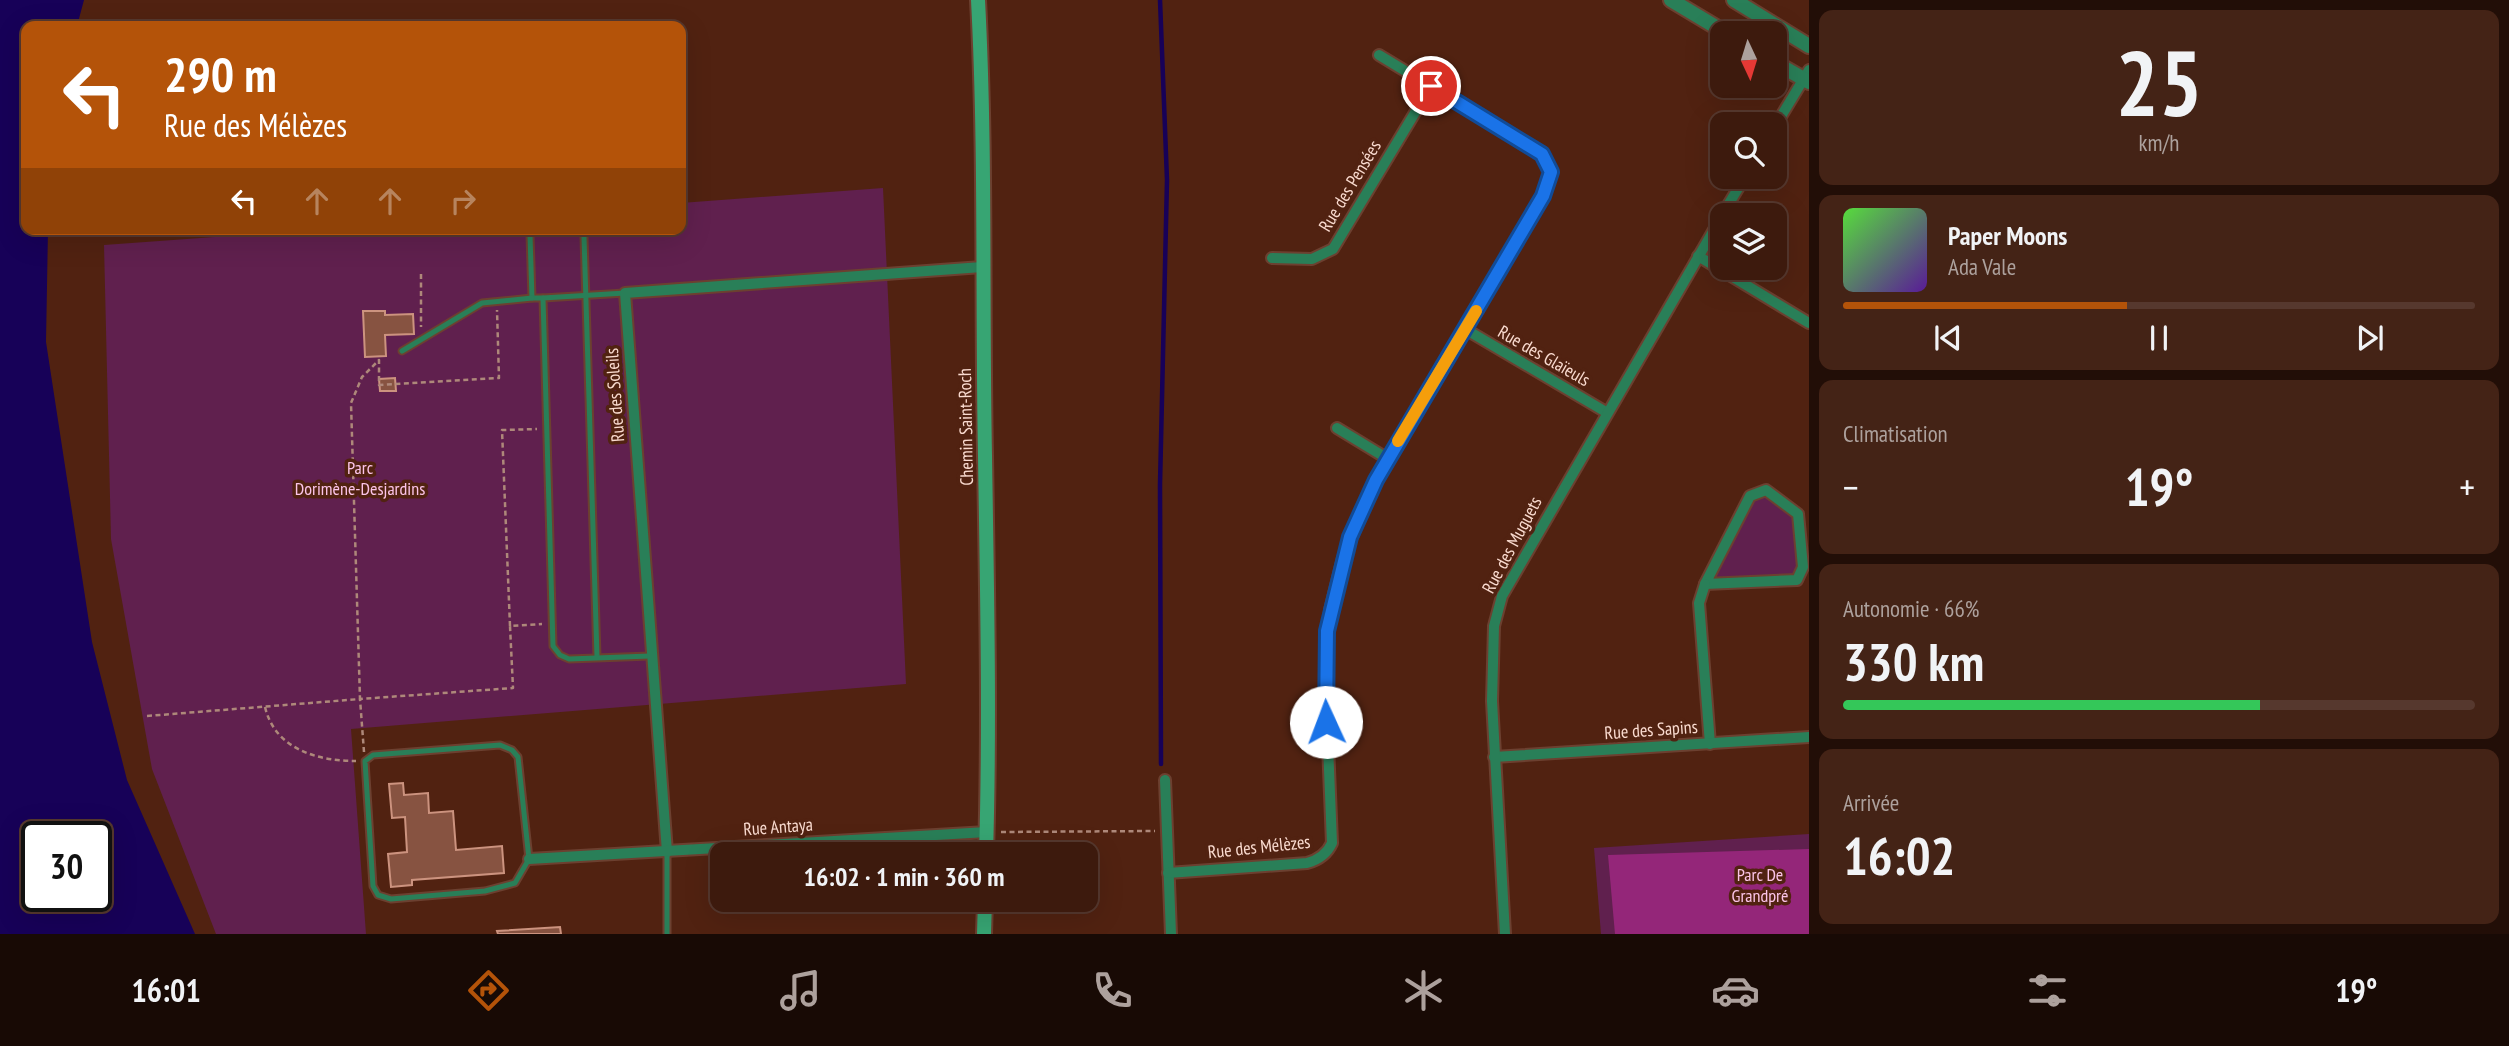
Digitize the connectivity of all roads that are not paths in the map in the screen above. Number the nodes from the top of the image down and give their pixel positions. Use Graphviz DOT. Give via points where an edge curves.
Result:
graph roads {
  1 [pos="978,0"];
  2 [pos="1671,0"];
  3 [pos="1734,0"];
  4 [pos="1710,23"];
  5 [pos="1809,46"];
  6 [pos="1379,55"];
  7 [pos="1787,68"];
  8 [pos="1807,77"];
  9 [pos="1431,86"];
  10 [pos="1784,112"];
  11 [pos="530,235"];
  12 [pos="1710,236"];
  13 [pos="584,237"];
  14 [pos="1698,256"];
  15 [pos="1272,258"];
  16 [pos="982,267"];
  17 [pos="625,293"];
  18 [pos="585,296"];
  19 [pos="532,298"];
  20 [pos="543,298"];
  21 [pos="1809,323"];
  22 [pos="1465,329"];
  23 [pos="402,351"];
  24 [pos="1606,412"];
  25 [pos="1337,428"];
  26 [pos="1388,459"];
  27 [pos="1705,584"];
  28 [pos="650,656"];
  29 [pos="597,657"];
  30 [pos="1809,737"];
  31 [pos="1710,744"];
  32 [pos="1494,757"];
  33 [pos="1165,780"];
  34 [pos="987,832"];
  35 [pos="987,842"];
  36 [pos="667,852"];
  37 [pos="529,859"];
  38 [pos="1168,873"];
  39 [pos="985,912"];
  40 [pos="667,934"];
  41 [pos="984,934"];
  42 [pos="1171,934"];
  43 [pos="1505,934"];
  1 -- 16 [label="main road, Chemin Saint-Roch"];
  2 -- 4 [label="street"];
  3 -- 5 [label="street"];
  6 -- 9 [label="street, Rue des Mélèzes"];
  7 -- 8 [label="street"];
  8 -- 10 [label="street"];
  9 -- 15 [label="street, Rue des Pensées" via="1333,249 1312,259"];
  9 -- 22 [label="street, Rue des Mélèzes" via="1542,154 1551,172 1524,232"];
  11 -- 19 [label="lane"];
  12 -- 14 [label="street, Rue des Muguets"];
  13 -- 18 [label="lane"];
  14 -- 21 [label="street"];
  14 -- 24 [label="street, Rue des Muguets"];
  16 -- 17 [label="street"];
  16 -- 34 [label="main road, Chemin Saint-Roch" via="988,527"];
  17 -- 18 [label="lane"];
  17 -- 28 [label="street, Rue des Soleils"];
  18 -- 20 [label="lane"];
  18 -- 29 [label="lane"];
  19 -- 20 [label="lane"];
  19 -- 23 [label="lane" via="482,303"];
  20 -- 29 [label="lane" via="553,646 569,659"];
  22 -- 24 [label="street, Rue des Glaïeuls"];
  22 -- 26 [label="street, Rue des Mélèzes"];
  24 -- 32 [label="street, Rue des Muguets" via="1502,596 1494,626"];
  25 -- 26 [label="street"];
  26 -- 38 [label="street, Rue des Mélèzes" via="1350,537 1330,610 1325,703 1329,850 1307,863"];
  27 -- 27 [label="street" via="1797,580 1803,567 1797,514 1766,490 1750,496"];
  27 -- 31 [label="street" via="1699,603"];
  28 -- 29 [label="lane"];
  28 -- 36 [label="street, Rue des Soleils"];
  30 -- 31 [label="street, Rue des Sapins"];
  31 -- 32 [label="street, Rue des Sapins"];
  32 -- 43 [label="street, Rue des Muguets"];
  33 -- 38 [label="street"];
  34 -- 35 [label="main road, Chemin Saint-Roch"];
  34 -- 36 [label="street, Rue Antaya"];
  36 -- 37 [label="street, Rue Antaya"];
  36 -- 40 [label="lane"];
  37 -- 37 [label="lane" via="515,883 503,888 391,899 378,895 373,886 365,761 373,755 500,745 512,750 518,757"];
  38 -- 42 [label="street"];
  39 -- 41 [label="main road"];
}
